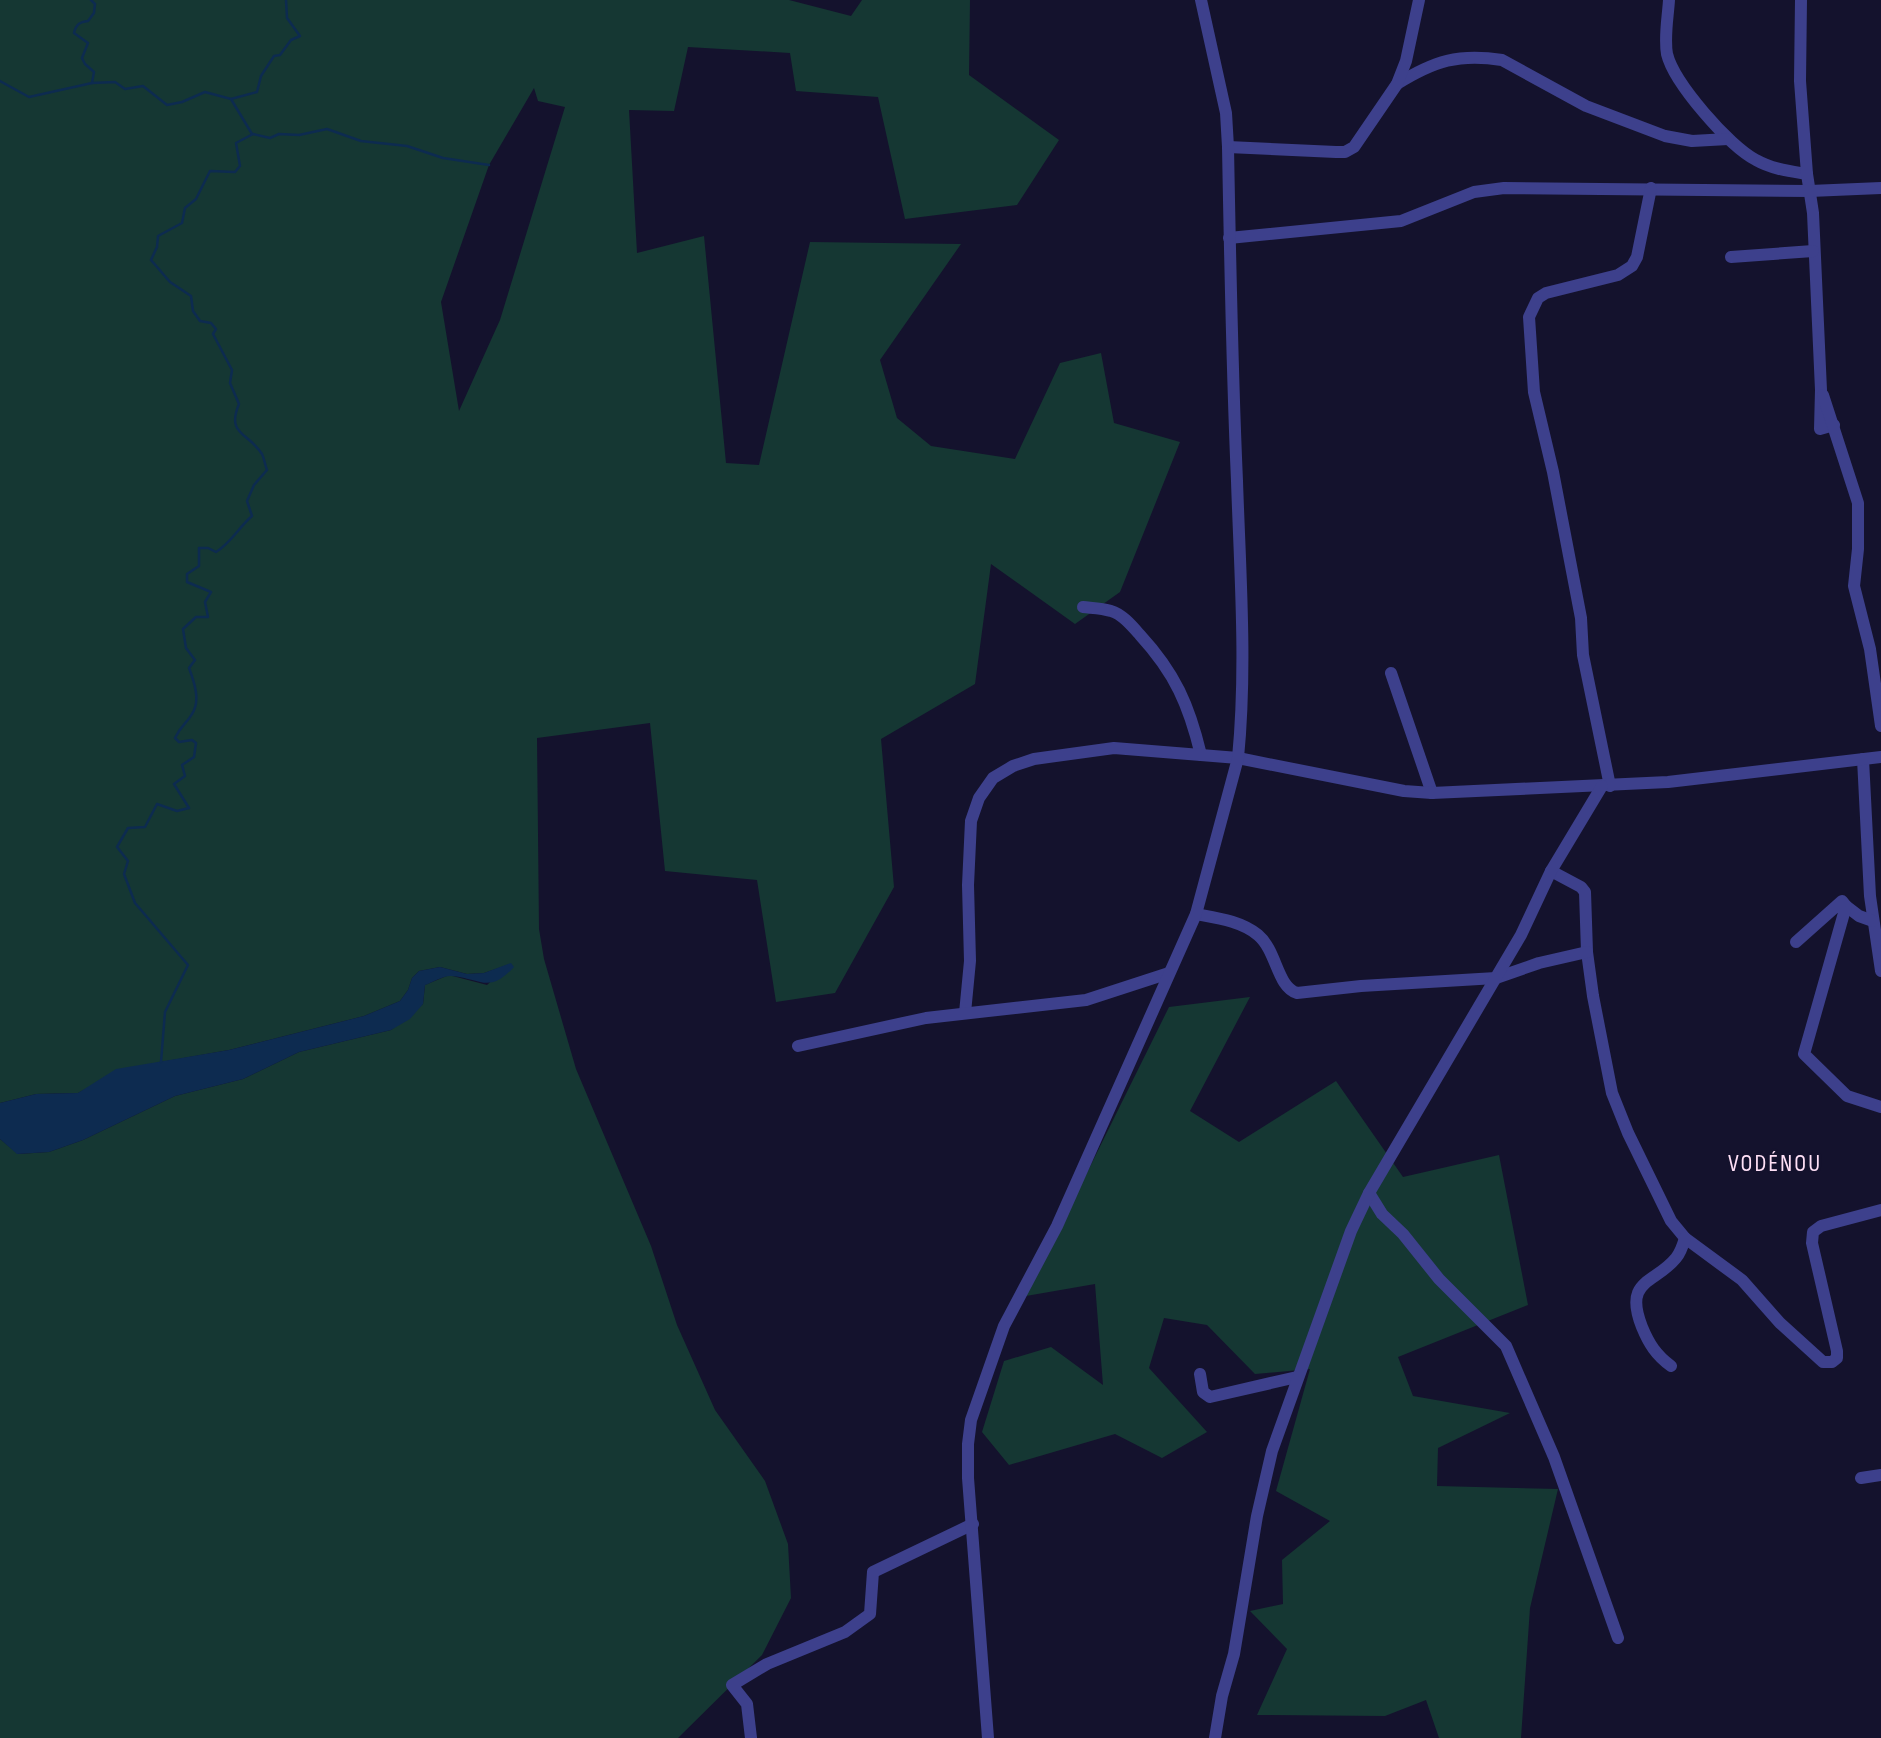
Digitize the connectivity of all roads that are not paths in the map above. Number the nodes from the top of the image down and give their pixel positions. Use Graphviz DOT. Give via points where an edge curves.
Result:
graph roads {
  1 [pos="1201,0"];
  2 [pos="1419,0"];
  3 [pos="1669,0"];
  4 [pos="1801,0"];
  5 [pos="1397,84"];
  6 [pos="1728,139"];
  7 [pos="1228,146"];
  8 [pos="1807,174"];
  9 [pos="1651,188"];
  10 [pos="1881,188"];
  11 [pos="1810,191"];
  12 [pos="1229,238"];
  13 [pos="1813,251"];
  14 [pos="1731,257"];
  15 [pos="1083,607"];
  16 [pos="1391,673"];
  17 [pos="1881,726"];
  18 [pos="1201,755"];
  19 [pos="1881,757"];
  20 [pos="1238,758"];
  21 [pos="1863,759"];
  22 [pos="1606,786"];
  23 [pos="1432,793"];
  24 [pos="1874,850"];
  25 [pos="1551,871"];
  26 [pos="1846,906"];
  27 [pos="1196,914"];
  28 [pos="1876,929"];
  29 [pos="1796,942"];
  30 [pos="1587,952"];
  31 [pos="1881,971"];
  32 [pos="1169,973"];
  33 [pos="1496,978"];
  34 [pos="965,1013"];
  35 [pos="797,1046"];
  36 [pos="1881,1107"];
  37 [pos="1369,1193"];
  38 [pos="1881,1210"];
  39 [pos="1685,1238"];
  40 [pos="1671,1366"];
  41 [pos="1200,1374"];
  42 [pos="1297,1377"];
  43 [pos="1881,1475"];
  44 [pos="1861,1478"];
  45 [pos="973,1524"];
  46 [pos="1618,1638"];
  47 [pos="751,1738"];
  48 [pos="988,1738"];
  49 [pos="1215,1738"];
  1 -- 7 [label="street" via="1226,113"];
  2 -- 5 [label="street"];
  3 -- 6 [label="street" via="1669,59"];
  4 -- 8 [label="street" via="1800,81"];
  5 -- 6 [label="street" via="1437,62 1502,60 1587,106 1665,136 1692,141"];
  5 -- 7 [label="street" via="1350,150"];
  6 -- 8 [label="street" via="1754,160"];
  7 -- 12 [label="street"];
  8 -- 11 [label="street"];
  9 -- 11 [label="street"];
  9 -- 12 [label="street" via="1483,190 1401,221"];
  9 -- 22 [label="street" via="1632,266 1618,275 1546,293 1529,317 1534,392 1581,618"];
  10 -- 11 [label="street"];
  11 -- 13 [label="street"];
  12 -- 20 [label="street" via="1241,602"];
  13 -- 14 [label="street"];
  13 -- 17 [label="street" via="1821,390 1858,503 1854,586 1870,649"];
  15 -- 18 [label="street" via="1120,616 1162,661 1191,715"];
  16 -- 23 [label="street"];
  18 -- 20 [label="street"];
  18 -- 34 [label="street" via="1114,748 1034,759 993,778 971,821"];
  19 -- 21 [label="street"];
  20 -- 23 [label="street"];
  20 -- 27 [label="street"];
  21 -- 22 [label="street"];
  21 -- 24 [label="street"];
  22 -- 23 [label="street"];
  22 -- 25 [label="street"];
  24 -- 28 [label="street"];
  25 -- 30 [label="street" via="1583,889"];
  25 -- 33 [label="street"];
  26 -- 28 [label="street"];
  26 -- 29 [label="street" via="1842,901"];
  26 -- 36 [label="street" via="1804,1054 1847,1096"];
  27 -- 32 [label="street"];
  27 -- 33 [label="street" via="1244,926 1260,937 1274,957 1283,984 1297,993"];
  28 -- 31 [label="street"];
  30 -- 33 [label="street"];
  30 -- 39 [label="street" via="1612,1093 1671,1221"];
  32 -- 34 [label="street" via="1086,1000"];
  32 -- 45 [label="street" via="1057,1226 1004,1326 982,1385 968,1444"];
  33 -- 37 [label="street"];
  34 -- 35 [label="street"];
  37 -- 42 [label="street"];
  37 -- 46 [label="street" via="1439,1279 1506,1346 1554,1457"];
  38 -- 39 [label="street" via="1813,1232 1837,1351 1832,1362 1814,1355 1742,1280"];
  39 -- 40 [label="street" via="1675,1260 1645,1282 1636,1301 1651,1348"];
  41 -- 42 [label="street" via="1203,1392 1210,1397"];
  42 -- 49 [label="street" via="1272,1451 1257,1516"];
  43 -- 44 [label="street"];
  45 -- 47 [label="street" via="873,1572 870,1614 845,1632 767,1664 732,1685 747,1704"];
  45 -- 48 [label="street"];
}
